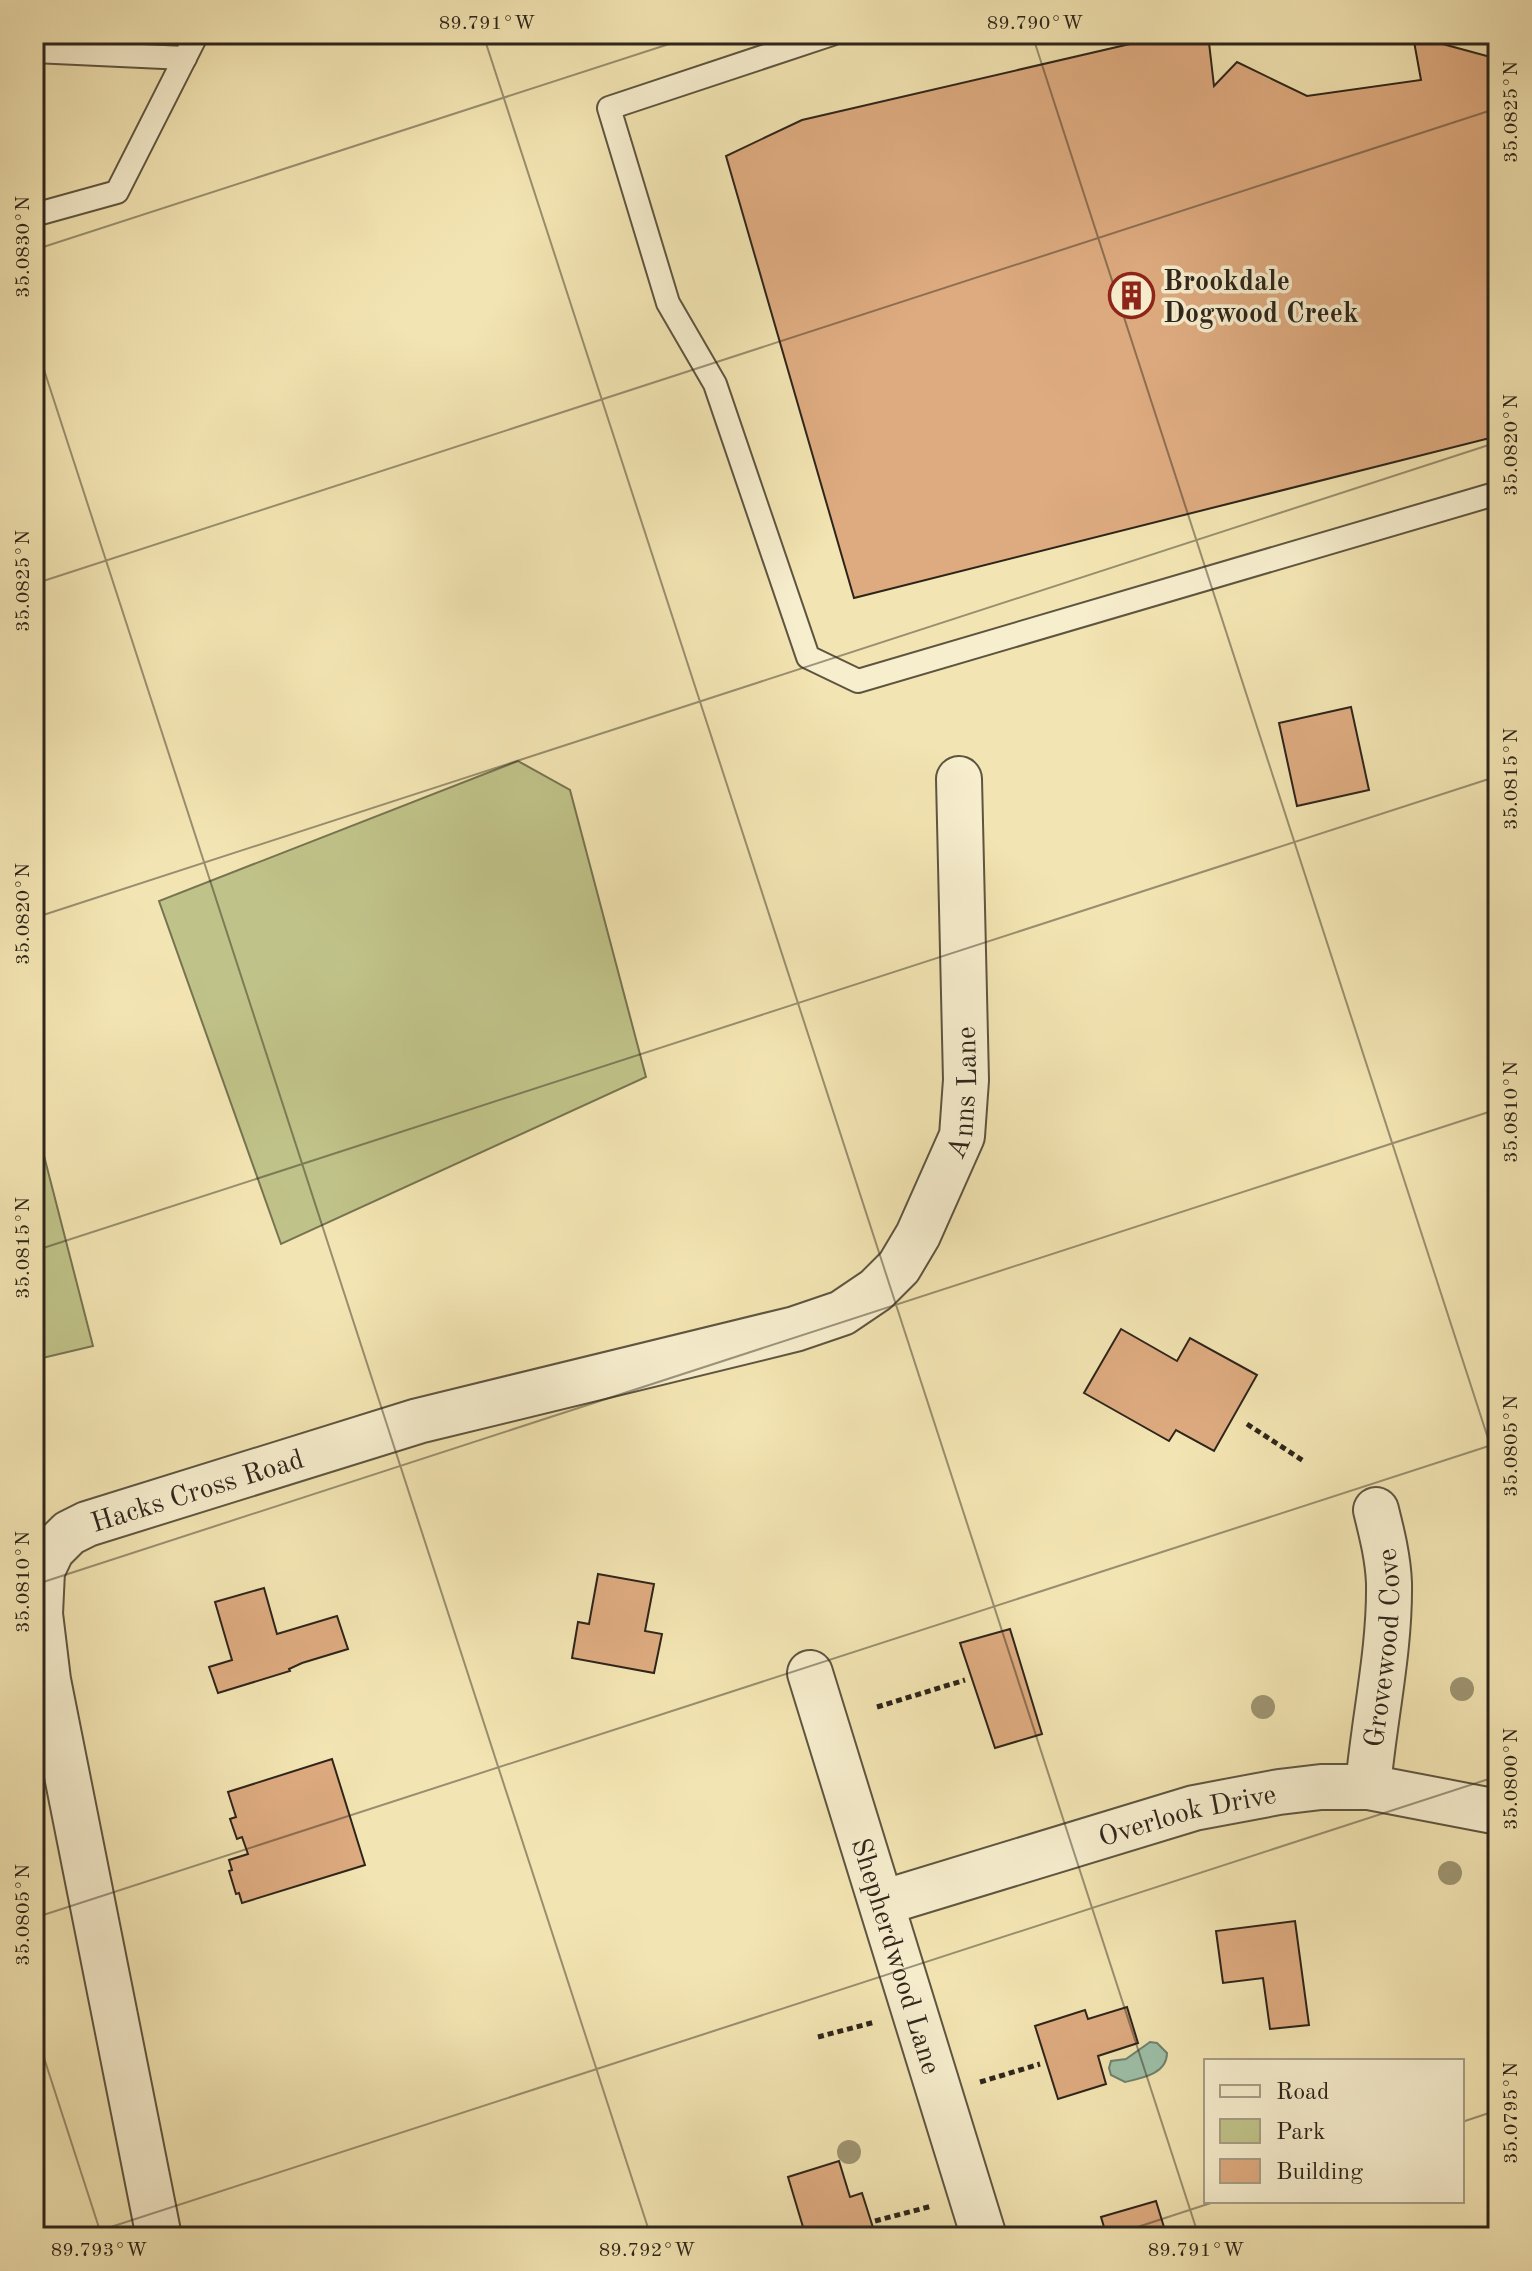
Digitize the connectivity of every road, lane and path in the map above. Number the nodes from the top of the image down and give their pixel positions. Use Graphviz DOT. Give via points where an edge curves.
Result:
graph roads {
  1 [pos="197,34"];
  2 [pos="832,34"];
  3 [pos="34,51"];
  4 [pos="185,58"];
  5 [pos="34,215"];
  6 [pos="1498,493"];
  7 [pos="959,779"];
  8 [pos="795,1329"];
  9 [pos="1247,1424"];
  10 [pos="1305,1462"];
  11 [pos="1376,1510"];
  12 [pos="810,1673"];
  13 [pos="965,1680"];
  14 [pos="877,1707"];
  15 [pos="1368,1787"];
  16 [pos="1498,1812"];
  17 [pos="882,1903"];
  18 [pos="888,2019"];
  19 [pos="818,2037"];
  20 [pos="1040,2064"];
  21 [pos="966,2086"];
  22 [pos="944,2203"];
  23 [pos="875,2221"];
  24 [pos="159,2237"];
  25 [pos="984,2237"];
  1 -- 4 [label="lane"];
  2 -- 6 [label="lane" via="609,108 668,303 715,384 808,657 858,681"];
  3 -- 4 [label="lane"];
  4 -- 5 [label="lane" via="117,192"];
  7 -- 8 [label="street, Anns Lane" via="966,1080 962,1136 899,1267 842,1313"];
  8 -- 24 [label="street, Hacks Cross Road" via="403,1426 98,1520 69,1533 52,1550 42,1571 40,1614 48,1680"];
  9 -- 10 [label="path"];
  11 -- 15 [label="street, Grovewood Cove" via="1389,1582"];
  12 -- 17 [label="street, Shepherdwood Lane"];
  13 -- 14 [label="path"];
  15 -- 16 [label="street, Overlook Drive"];
  15 -- 17 [label="street, Overlook Drive" via="1279,1792 1194,1808"];
  17 -- 25 [label="street, Shepherdwood Lane"];
  18 -- 19 [label="path"];
  20 -- 21 [label="path"];
  22 -- 23 [label="path"];
}
